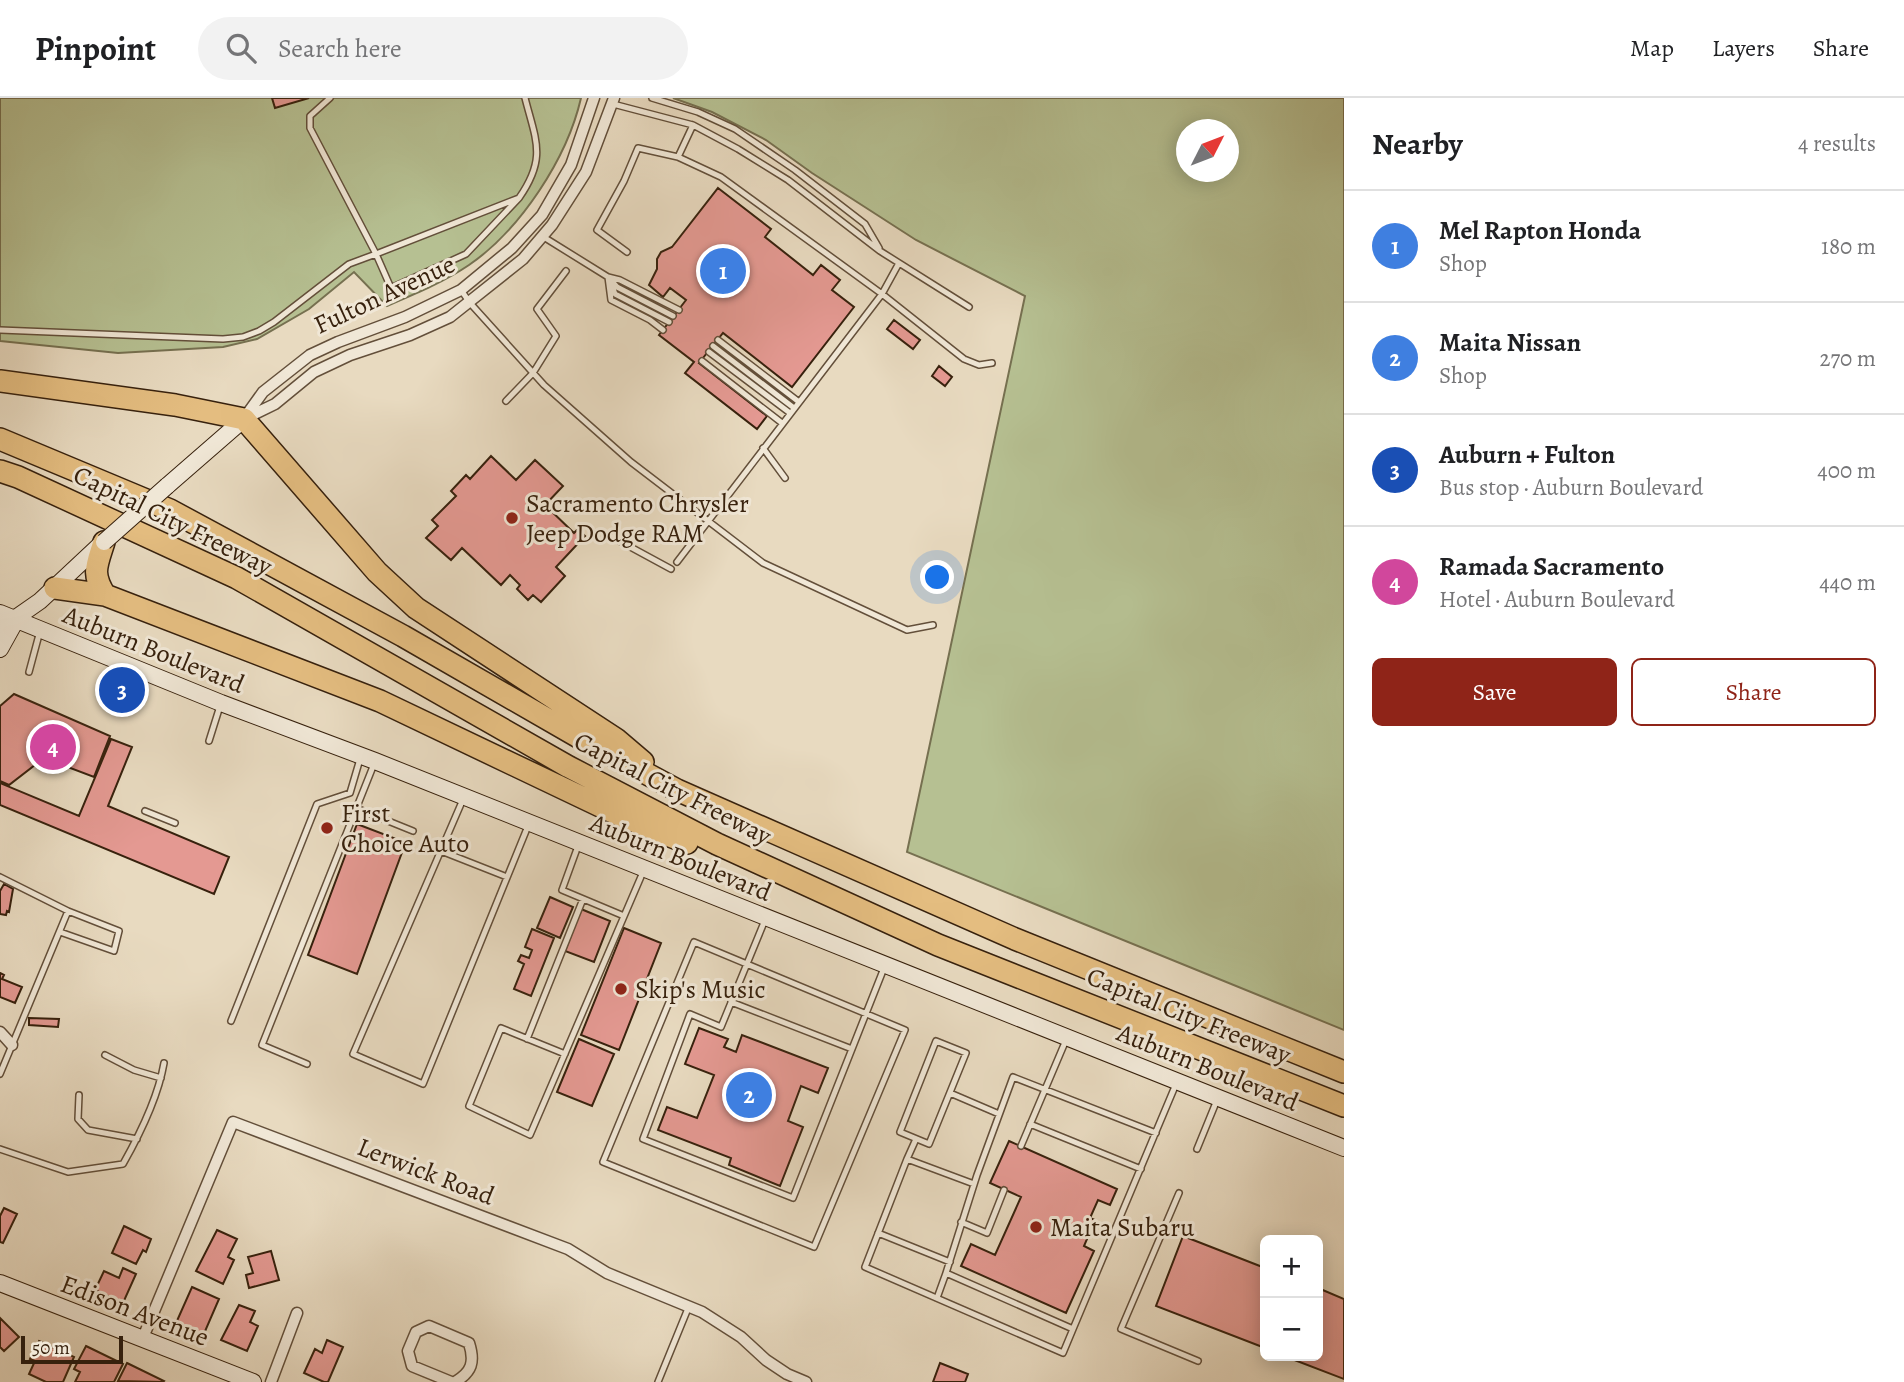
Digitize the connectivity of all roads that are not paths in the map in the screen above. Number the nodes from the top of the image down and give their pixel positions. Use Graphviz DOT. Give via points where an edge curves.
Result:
graph roads {
  1 [pos="330,98"];
  2 [pos="524,98"];
  3 [pos="652,98"];
  4 [pos="592,99"];
  5 [pos="614,101"];
  6 [pos="693,125"];
  7 [pos="678,157"];
  8 [pos="519,198"];
  9 [pos="542,236"];
  10 [pos="880,251"];
  11 [pos="627,252"];
  12 [pos="376,254"];
  13 [pos="900,263"];
  14 [pos="566,271"];
  15 [pos="608,277"];
  16 [pos="461,290"];
  17 [pos="882,294"];
  18 [pos="470,303"];
  19 [pos="969,307"];
  20 [pos="679,310"];
  21 [pos="673,316"];
  22 [pos="669,322"];
  23 [pos="0,330"];
  24 [pos="663,330"];
  25 [pos="718,340"];
  26 [pos="711,349"];
  27 [pos="702,361"];
  28 [pos="992,363"];
  29 [pos="533,373"];
  30 [pos="0,381"];
  31 [pos="506,401"];
  32 [pos="799,402"];
  33 [pos="792,411"];
  34 [pos="244,419"];
  35 [pos="782,424"];
  36 [pos="0,439"];
  37 [pos="763,448"];
  38 [pos="0,471"];
  39 [pos="785,478"];
  40 [pos="708,521"];
  41 [pos="612,537"];
  42 [pos="104,542"];
  43 [pos="677,562"];
  44 [pos="671,569"];
  45 [pos="55,588"];
  46 [pos="105,594"];
  47 [pos="0,612"];
  48 [pos="16,620"];
  49 [pos="933,625"];
  50 [pos="0,629"];
  51 [pos="41,630"];
  52 [pos="0,649"];
  53 [pos="29,672"];
  54 [pos="221,703"];
  55 [pos="209,741"];
  56 [pos="368,759"];
  57 [pos="677,790"];
  58 [pos="464,797"];
  59 [pos="356,808"];
  60 [pos="145,811"];
  61 [pos="175,823"];
  62 [pos="529,823"];
  63 [pos="413,831"];
  64 [pos="580,843"];
  65 [pos="441,851"];
  66 [pos="645,869"];
  67 [pos="0,877"];
  68 [pos="507,877"];
  69 [pos="583,899"];
  70 [pos="68,911"];
  71 [pos="868,915"];
  72 [pos="624,916"];
  73 [pos="766,917"];
  74 [pos="60,932"];
  75 [pos="747,965"];
  76 [pos="886,965"];
  77 [pos="731,1002"];
  78 [pos="866,1014"];
  79 [pos="231,1021"];
  80 [pos="0,1032"];
  81 [pos="1067,1037"];
  82 [pos="527,1039"];
  83 [pos="12,1045"];
  84 [pos="852,1049"];
  85 [pos="565,1054"];
  86 [pos="105,1055"];
  87 [pos="164,1063"];
  88 [pos="307,1064"];
  89 [pos="1344,1072"];
  90 [pos="0,1074"];
  91 [pos="161,1079"];
  92 [pos="1177,1081"];
  93 [pos="1044,1090"];
  94 [pos="950,1093"];
  95 [pos="79,1095"];
  96 [pos="1218,1097"];
  97 [pos="1344,1106"];
  98 [pos="999,1114"];
  99 [pos="1030,1124"];
  100 [pos="1156,1133"];
  101 [pos="137,1139"];
  102 [pos="916,1139"];
  103 [pos="1021,1146"];
  104 [pos="1344,1148"];
  105 [pos="0,1149"];
  106 [pos="1197,1149"];
  107 [pos="907,1159"];
  108 [pos="1141,1169"];
  109 [pos="974,1184"];
  110 [pos="1004,1190"];
  111 [pos="1179,1193"];
  112 [pos="961,1222"];
  113 [pos="878,1233"];
  114 [pos="950,1262"];
  115 [pos="946,1273"];
  116 [pos="0,1283"];
  117 [pos="937,1298"];
  118 [pos="689,1306"];
  119 [pos="298,1313"];
  120 [pos="1073,1329"];
  121 [pos="142,1340"];
  122 [pos="1198,1361"];
  123 [pos="422,1377"];
  124 [pos="248,1381"];
  125 [pos="271,1382"];
  126 [pos="453,1382"];
  127 [pos="658,1382"];
  128 [pos="806,1382"];
  1 -- 12 [label="lane" via="310,116 310,128"];
  2 -- 8 [label="lane" via="538,150 529,185"];
  3 -- 10 [label="lane" via="735,129 865,224"];
  4 -- 5 [label="street"];
  4 -- 16 [label="street, Fulton Avenue" via="570,165 542,215 512,248"];
  5 -- 6 [label="lane"];
  5 -- 9 [label="street, Fulton Avenue" via="586,172"];
  6 -- 7 [label="lane"];
  6 -- 10 [label="lane" via="788,180"];
  7 -- 11 [label="lane" via="638,148 597,230"];
  7 -- 17 [label="lane" via="721,177"];
  8 -- 12 [label="lane"];
  8 -- 12 [label="lane" via="466,254 391,288"];
  9 -- 15 [label="lane"];
  9 -- 18 [label="street, Fulton Avenue" via="523,259"];
  10 -- 13 [label="lane"];
  12 -- 23 [label="lane" via="349,264 274,322 243,337"];
  13 -- 17 [label="lane"];
  13 -- 19 [label="lane"];
  14 -- 29 [label="lane" via="537,309 556,336"];
  15 -- 20 [label="lane"];
  15 -- 21 [label="lane" via="617,287"];
  15 -- 22 [label="lane" via="615,294"];
  15 -- 24 [label="lane" via="611,300"];
  16 -- 18 [label="lane"];
  16 -- 34 [label="street, Fulton Avenue" via="310,355 263,392"];
  17 -- 28 [label="lane" via="964,359 979,365"];
  17 -- 32 [label="lane"];
  18 -- 29 [label="lane"];
  18 -- 34 [label="street, Fulton Avenue" via="410,335 314,372 275,404"];
  25 -- 32 [label="lane"];
  26 -- 33 [label="lane"];
  27 -- 35 [label="lane"];
  29 -- 31 [label="lane"];
  29 -- 40 [label="lane" via="631,462"];
  30 -- 34 [label="highway"];
  32 -- 33 [label="lane"];
  33 -- 35 [label="lane"];
  34 -- 42 [label="main road, Fulton Avenue, bridge"];
  34 -- 57 [label="highway" via="377,572 416,608 616,739"];
  35 -- 37 [label="lane"];
  36 -- 57 [label="highway, Capital City Freeway" via="170,510"];
  37 -- 39 [label="lane"];
  37 -- 40 [label="lane"];
  38 -- 71 [label="highway, Capital City Freeway" via="237,578 569,767 717,845"];
  40 -- 43 [label="lane"];
  40 -- 49 [label="lane" via="763,563 907,630"];
  41 -- 44 [label="lane"];
  42 -- 45 [label="main road, Fulton Avenue"];
  42 -- 46 [label="highway" via="95,569 96,581"];
  45 -- 46 [label="highway"];
  45 -- 48 [label="main road, Fulton Avenue"];
  46 -- 71 [label="highway" via="380,701 619,815"];
  47 -- 48 [label="main road, Auburn Boulevard"];
  48 -- 50 [label="main road, Fulton Avenue"];
  48 -- 51 [label="main road, Auburn Boulevard"];
  48 -- 52 [label="main road, Fulton Avenue"];
  51 -- 53 [label="lane"];
  51 -- 54 [label="main road, Auburn Boulevard"];
  54 -- 55 [label="lane"];
  54 -- 56 [label="main road, Auburn Boulevard"];
  56 -- 58 [label="main road, Auburn Boulevard"];
  56 -- 59 [label="lane"];
  56 -- 79 [label="lane" via="350,793 317,804"];
  57 -- 89 [label="highway, Capital City Freeway" via="1015,939"];
  58 -- 62 [label="main road, Auburn Boulevard"];
  58 -- 65 [label="lane"];
  59 -- 63 [label="lane"];
  59 -- 88 [label="lane" via="262,1045"];
  60 -- 61 [label="lane"];
  62 -- 64 [label="main road, Auburn Boulevard"];
  62 -- 68 [label="lane"];
  64 -- 66 [label="main road, Auburn Boulevard"];
  64 -- 69 [label="lane" via="562,890"];
  65 -- 68 [label="lane"];
  65 -- 68 [label="lane" via="353,1054 423,1084"];
  66 -- 72 [label="lane"];
  66 -- 73 [label="main road, Auburn Boulevard"];
  67 -- 70 [label="lane"];
  69 -- 72 [label="lane"];
  69 -- 82 [label="lane"];
  70 -- 74 [label="lane"];
  70 -- 74 [label="lane" via="119,932 114,951"];
  71 -- 97 [label="highway, Capital City Freeway"];
  72 -- 85 [label="lane"];
  73 -- 75 [label="lane"];
  73 -- 76 [label="main road, Auburn Boulevard"];
  74 -- 83 [label="lane"];
  75 -- 77 [label="lane"];
  75 -- 78 [label="lane"];
  75 -- 78 [label="lane" via="694,942 604,1163 814,1247 905,1030"];
  76 -- 78 [label="lane"];
  76 -- 81 [label="main road, Auburn Boulevard"];
  77 -- 84 [label="lane"];
  77 -- 84 [label="lane" via="721,1027 690,1014 643,1139 793,1198"];
  78 -- 84 [label="lane"];
  80 -- 83 [label="street"];
  81 -- 92 [label="main road, Auburn Boulevard"];
  81 -- 93 [label="lane"];
  82 -- 85 [label="lane"];
  82 -- 85 [label="lane" via="501,1028 469,1106 530,1135"];
  83 -- 90 [label="lane"];
  86 -- 91 [label="lane"];
  87 -- 91 [label="lane"];
  91 -- 101 [label="lane"];
  92 -- 96 [label="main road, Auburn Boulevard"];
  92 -- 100 [label="lane"];
  93 -- 98 [label="lane" via="1013,1077"];
  93 -- 99 [label="lane"];
  93 -- 100 [label="lane"];
  94 -- 98 [label="lane"];
  94 -- 102 [label="lane" via="929,1144"];
  94 -- 102 [label="lane" via="966,1053 936,1041 900,1132"];
  95 -- 101 [label="lane" via="78,1119 88,1130"];
  96 -- 104 [label="main road, Auburn Boulevard"];
  96 -- 106 [label="lane"];
  98 -- 109 [label="lane"];
  99 -- 103 [label="lane"];
  99 -- 108 [label="lane"];
  100 -- 108 [label="lane"];
  101 -- 105 [label="lane" via="123,1164 68,1172"];
  102 -- 107 [label="lane"];
  107 -- 109 [label="lane"];
  107 -- 113 [label="lane"];
  108 -- 120 [label="lane"];
  109 -- 112 [label="lane"];
  110 -- 112 [label="lane" via="987,1233"];
  111 -- 122 [label="lane" via="1121,1329"];
  112 -- 114 [label="lane"];
  113 -- 114 [label="lane"];
  113 -- 117 [label="lane" via="864,1267"];
  114 -- 115 [label="lane"];
  115 -- 117 [label="lane"];
  115 -- 120 [label="lane"];
  116 -- 121 [label="main road, Edison Avenue"];
  117 -- 120 [label="lane" via="1063,1353"];
  118 -- 121 [label="street, Lerwick Road" via="607,1273 568,1249 233,1122"];
  118 -- 127 [label="lane"];
  118 -- 128 [label="street, Lerwick Road" via="724,1324 766,1360"];
  119 -- 125 [label="street"];
  121 -- 124 [label="main road, Edison Avenue"];
  123 -- 126 [label="street"];
  123 -- 126 [label="street" via="412,1366 408,1350 416,1332 429,1326 469,1343 474,1358 468,1374"];
}
